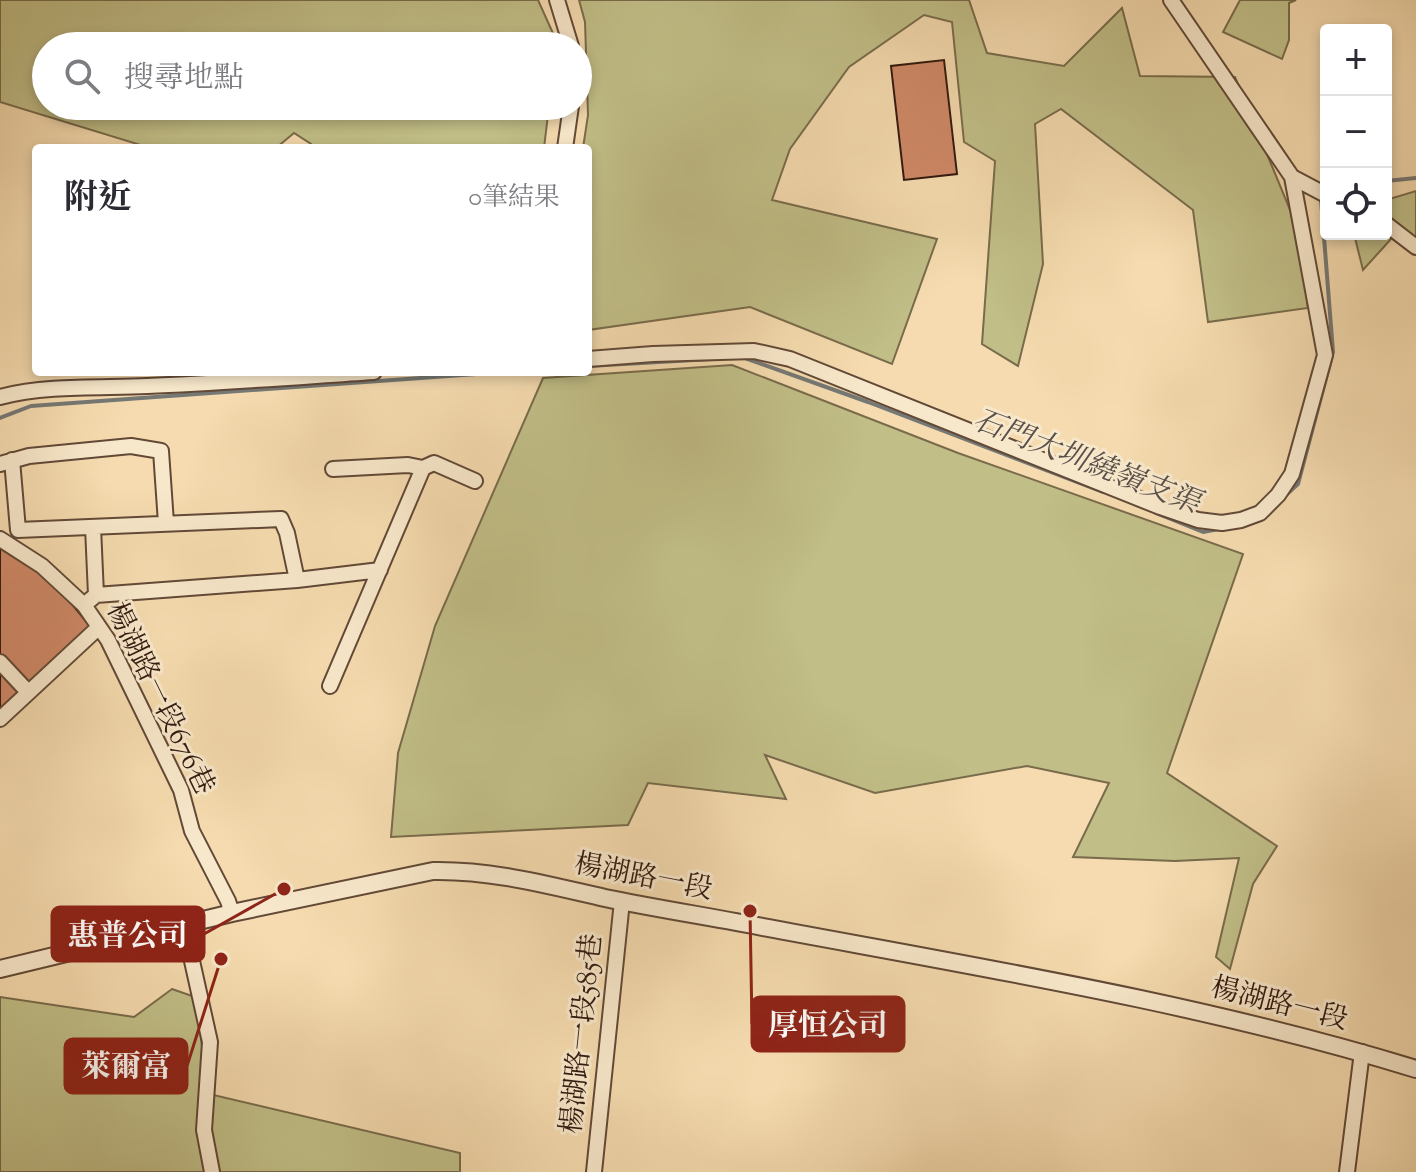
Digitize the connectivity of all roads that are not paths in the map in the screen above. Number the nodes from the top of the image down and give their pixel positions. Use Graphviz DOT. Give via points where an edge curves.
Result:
graph roads {
  1 [pos="557,0"];
  2 [pos="1171,0"];
  3 [pos="567,32"];
  4 [pos="569,120"];
  5 [pos="566,144"];
  6 [pos="1292,177"];
  7 [pos="1320,192"];
  8 [pos="1392,229"];
  9 [pos="1416,247"];
  10 [pos="592,359"];
  11 [pos="316,376"];
  12 [pos="0,397"];
  13 [pos="6,462"];
  14 [pos="423,468"];
  15 [pos="333,469"];
  16 [pos="475,481"];
  17 [pos="166,523"];
  18 [pos="93,527"];
  19 [pos="0,539"];
  20 [pos="380,570"];
  21 [pos="297,580"];
  22 [pos="90,600"];
  23 [pos="99,627"];
  24 [pos="0,662"];
  25 [pos="330,686"];
  26 [pos="28,692"];
  27 [pos="0,719"];
  28 [pos="622,901"];
  29 [pos="232,913"];
  30 [pos="184,925"];
  31 [pos="0,969"];
  32 [pos="1362,1052"];
  33 [pos="1416,1069"];
  34 [pos="212,1172"];
  35 [pos="594,1172"];
  36 [pos="1347,1172"];
  1 -- 3 [label="street"];
  2 -- 6 [label="street"];
  4 -- 5 [label="street"];
  6 -- 7 [label="street"];
  6 -- 10 [label="street" via="1325,355 1292,474 1260,513 1241,520 1198,520 1160,507 790,359 754,351"];
  8 -- 9 [label="street"];
  11 -- 12 [label="street"];
  13 -- 17 [label="street" via="131,446 161,451"];
  13 -- 18 [label="street" via="18,530"];
  14 -- 15 [label="street"];
  14 -- 16 [label="street" via="434,463"];
  14 -- 20 [label="street"];
  17 -- 18 [label="street"];
  17 -- 21 [label="street" via="281,519"];
  18 -- 22 [label="street"];
  19 -- 22 [label="street, 楊湖路一段676巷"];
  20 -- 21 [label="street"];
  20 -- 25 [label="street"];
  21 -- 22 [label="street"];
  22 -- 23 [label="street, 楊湖路一段676巷"];
  23 -- 26 [label="street"];
  23 -- 29 [label="street, 楊湖路一段676巷" via="181,790 192,831"];
  24 -- 26 [label="street"];
  26 -- 27 [label="street"];
  28 -- 29 [label="street, 楊湖路一段" via="508,876 433,871"];
  28 -- 32 [label="street, 楊湖路一段" via="1065,983"];
  28 -- 35 [label="street, 楊湖路一段585巷"];
  29 -- 30 [label="street, 楊湖路一段"];
  30 -- 31 [label="street, 楊湖路一段"];
  30 -- 34 [label="street" via="210,1042 204,1130"];
  32 -- 33 [label="street, 楊湖路一段"];
  32 -- 36 [label="street"];
}
